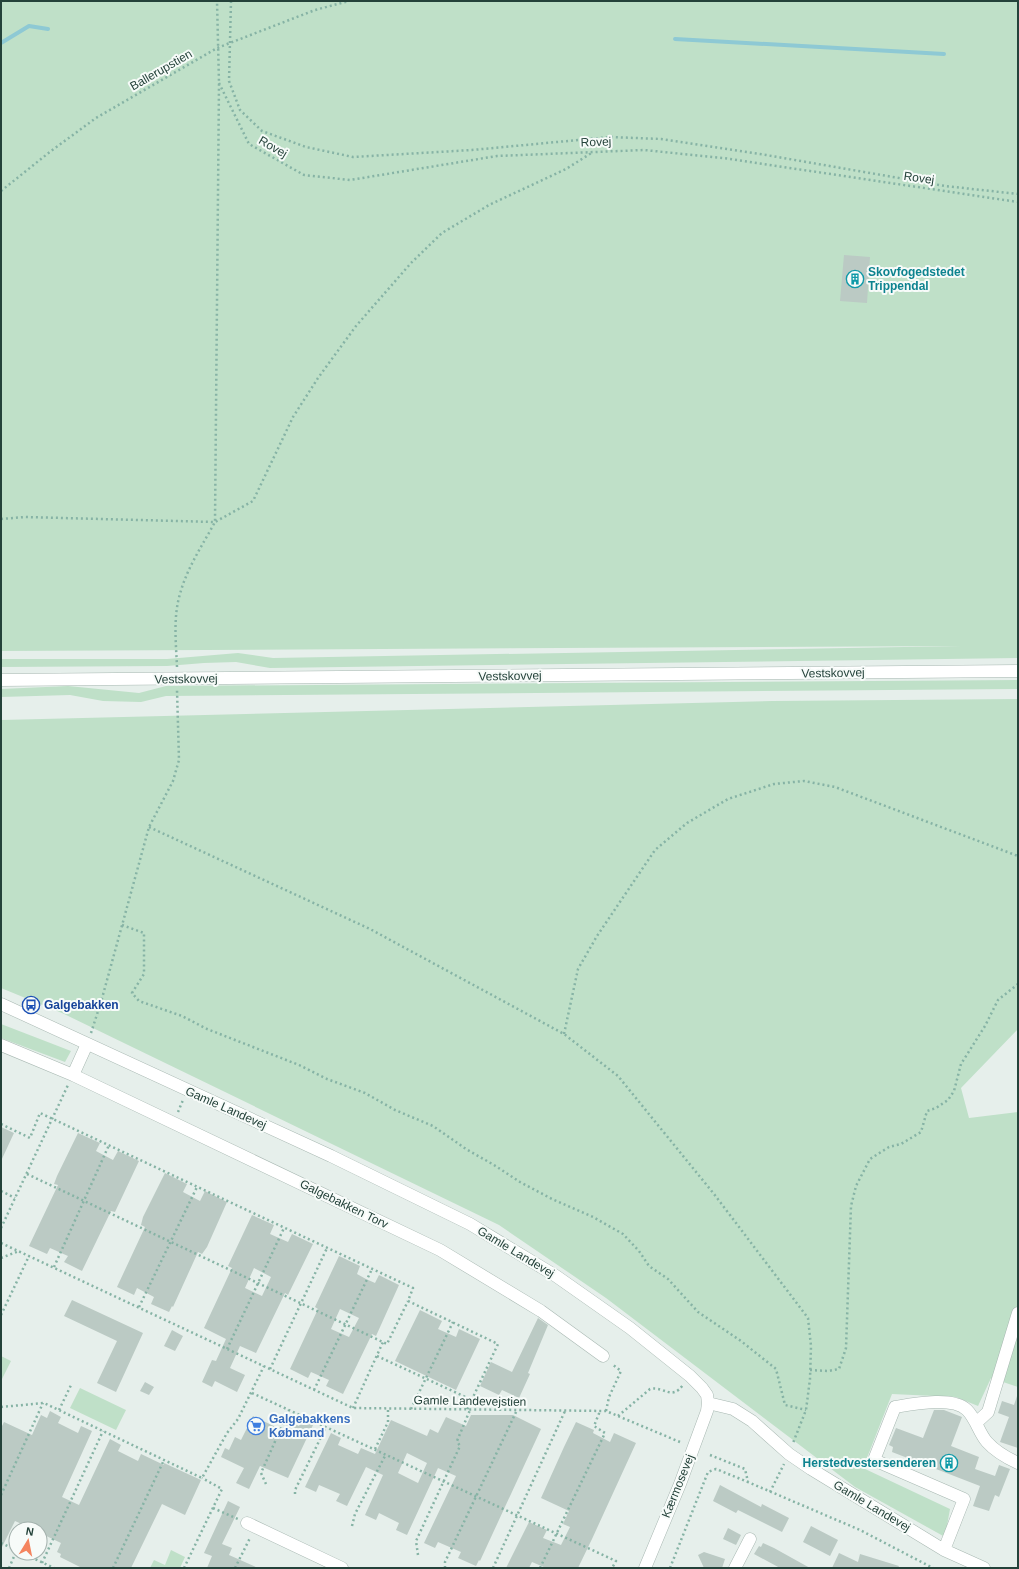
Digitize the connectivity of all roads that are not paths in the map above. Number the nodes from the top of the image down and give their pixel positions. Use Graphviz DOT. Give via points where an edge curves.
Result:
graph roads {
  1 [pos="1018,671"];
  2 [pos="1,680"];
  3 [pos="1,1004"];
  4 [pos="87,1044"];
  5 [pos="1,1045"];
  6 [pos="73,1074"];
  7 [pos="1018,1313"];
  8 [pos="602,1356"];
  9 [pos="708,1403"];
  10 [pos="976,1423"];
  11 [pos="1018,1462"];
  12 [pos="252,1525"];
  13 [pos="750,1539"];
  14 [pos="944,1550"];
  15 [pos="342,1568"];
  16 [pos="645,1568"];
  17 [pos="735,1568"];
  18 [pos="984,1568"];
  1 -- 2 [label="street, Vestskovvej"];
  3 -- 4 [label="street, Gamle Landevej"];
  4 -- 6 [label="street"];
  4 -- 9 [label="street, Gamle Landevej" via="331,1156 470,1224 556,1276 630,1328 690,1376 707,1395"];
  5 -- 6 [label="street, Galgebakken Torv"];
  6 -- 8 [label="street, Galgebakken Torv" via="440,1250 541,1311"];
  7 -- 10 [label="street" via="988,1412"];
  9 -- 14 [label="street, Gamle Landevej" via="738,1412 789,1454"];
  9 -- 16 [label="street, Kærmosevej" via="705,1418 680,1484"];
  10 -- 11 [label="street" via="987,1442 1007,1458"];
  10 -- 14 [label="street" via="967,1410 953,1404 933,1402 895,1407 874,1460 964,1499"];
  12 -- 15 [label="street"];
  13 -- 17 [label="street"];
  14 -- 18 [label="street, Gamle Landevej"];
}
